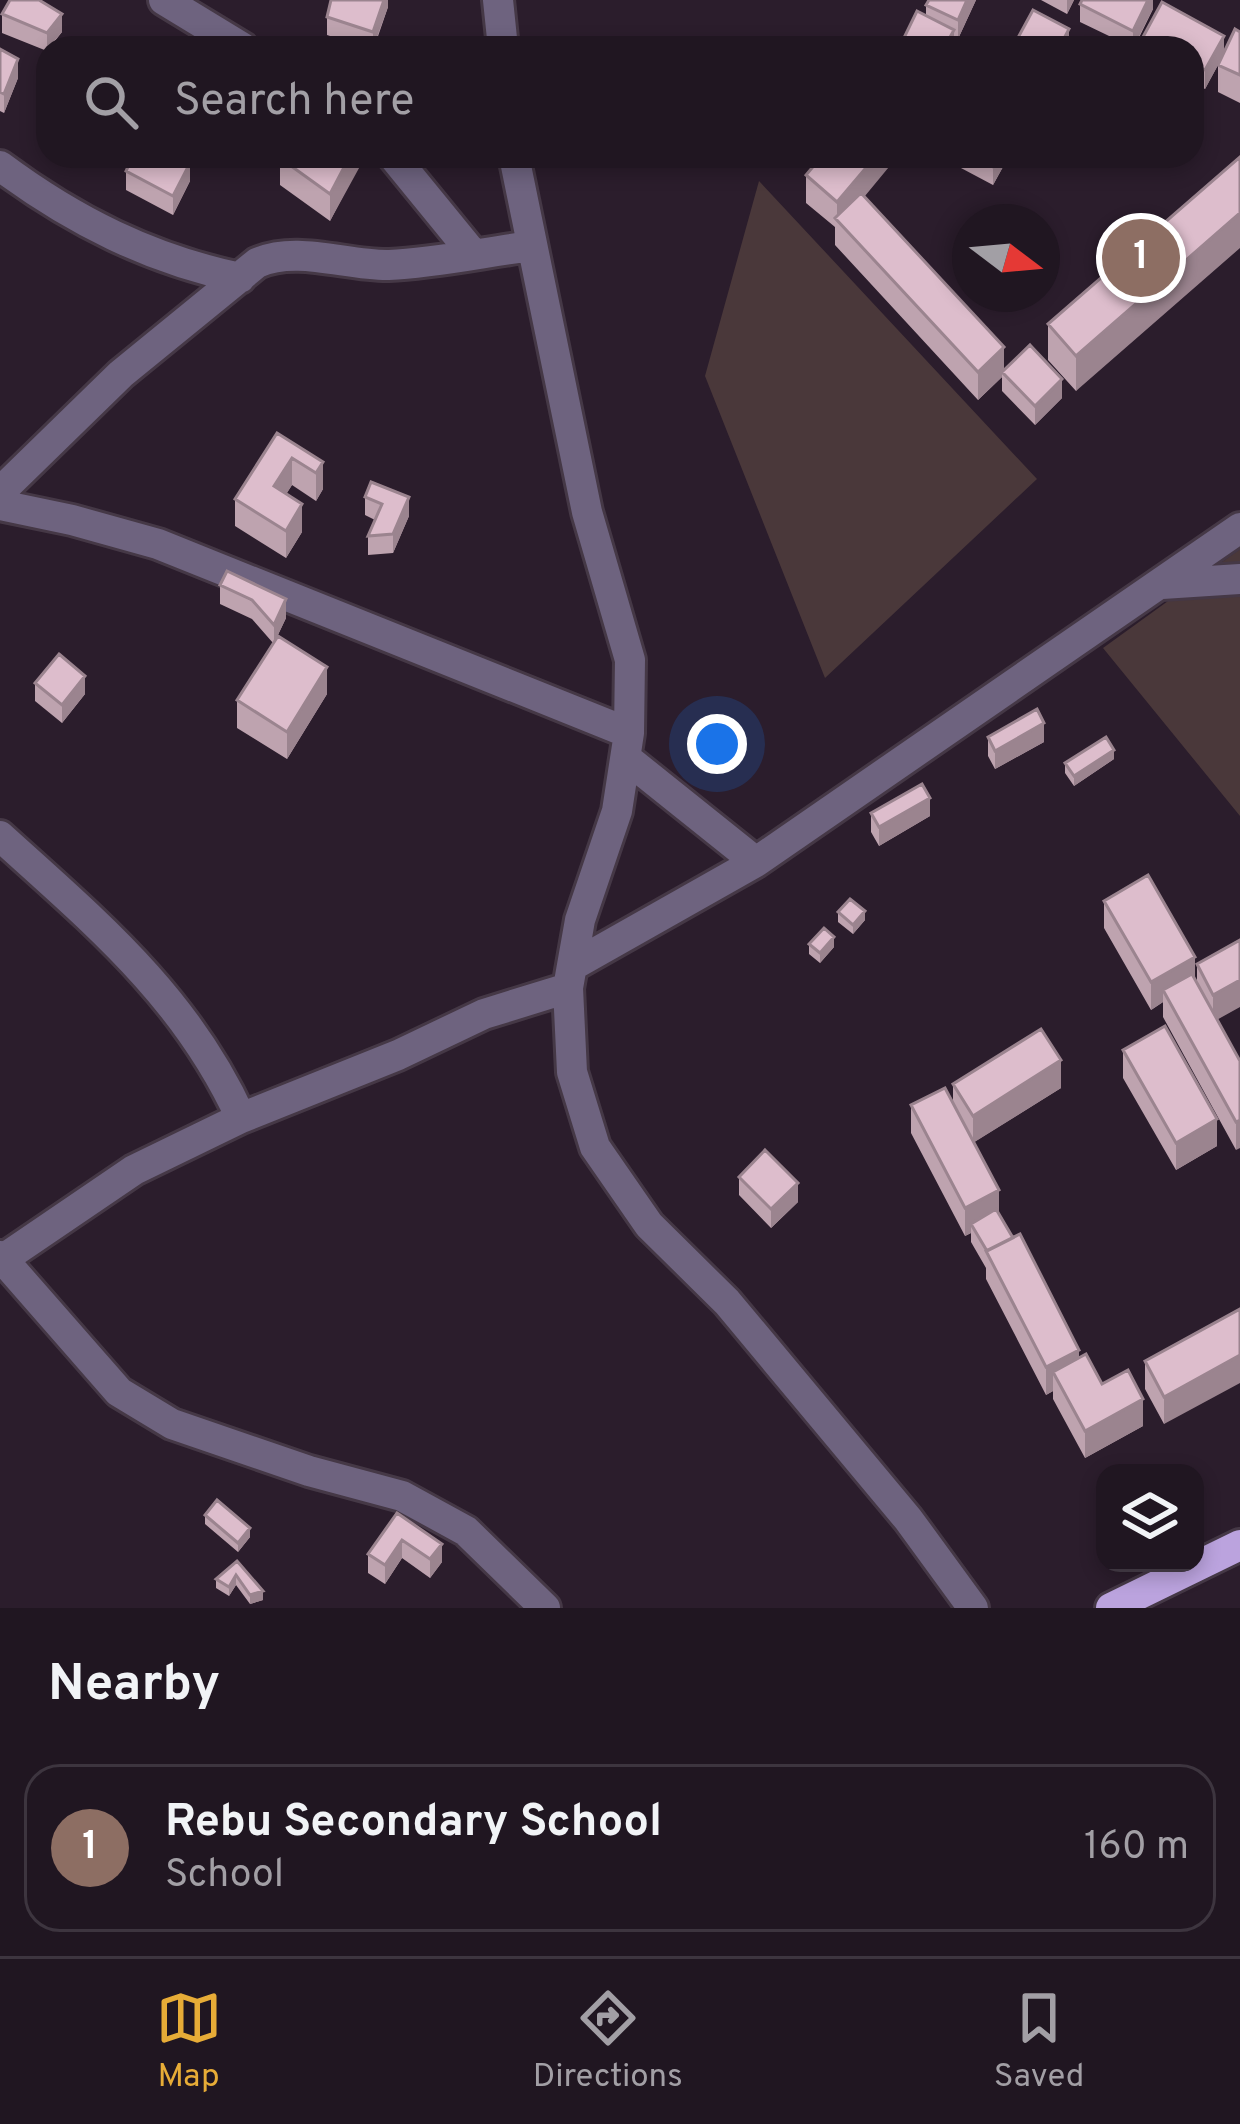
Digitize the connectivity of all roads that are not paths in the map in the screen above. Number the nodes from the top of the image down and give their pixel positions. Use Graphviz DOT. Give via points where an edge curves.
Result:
graph roads {
  1 [pos="164,0"];
  2 [pos="498,0"];
  3 [pos="223,36"];
  4 [pos="502,36"];
  5 [pos="0,166"];
  6 [pos="404,168"];
  7 [pos="516,168"];
  8 [pos="532,246"];
  9 [pos="473,254"];
  10 [pos="240,278"];
  11 [pos="0,492"];
  12 [pos="0,505"];
  13 [pos="1240,528"];
  14 [pos="1240,579"];
  15 [pos="1158,584"];
  16 [pos="628,745"];
  17 [pos="0,836"];
  18 [pos="756,862"];
  19 [pos="570,977"];
  20 [pos="241,1118"];
  21 [pos="1,1257"];
  22 [pos="1240,1545"];
  23 [pos="545,1608"];
  24 [pos="973,1608"];
  25 [pos="1111,1608"];
  1 -- 3 [label="street"];
  2 -- 4 [label="street"];
  5 -- 10 [label="street" via="115,238"];
  6 -- 9 [label="street"];
  7 -- 8 [label="street"];
  8 -- 9 [label="street"];
  8 -- 16 [label="street" via="587,512 630,660"];
  9 -- 10 [label="street" via="364,265 276,255"];
  10 -- 11 [label="street" via="121,374"];
  12 -- 16 [label="street" via="158,544"];
  13 -- 15 [label="street"];
  14 -- 15 [label="street"];
  15 -- 18 [label="street"];
  16 -- 18 [label="street"];
  16 -- 19 [label="street"];
  17 -- 20 [label="street" via="110,934 165,998 211,1055"];
  18 -- 19 [label="street"];
  19 -- 20 [label="street"];
  19 -- 24 [label="street" via="572,1072 596,1148 649,1225 728,1302"];
  20 -- 21 [label="street" via="134,1170"];
  21 -- 23 [label="street" via="119,1392 172,1424 402,1496 466,1531"];
  22 -- 25 [label="main road"];
}
